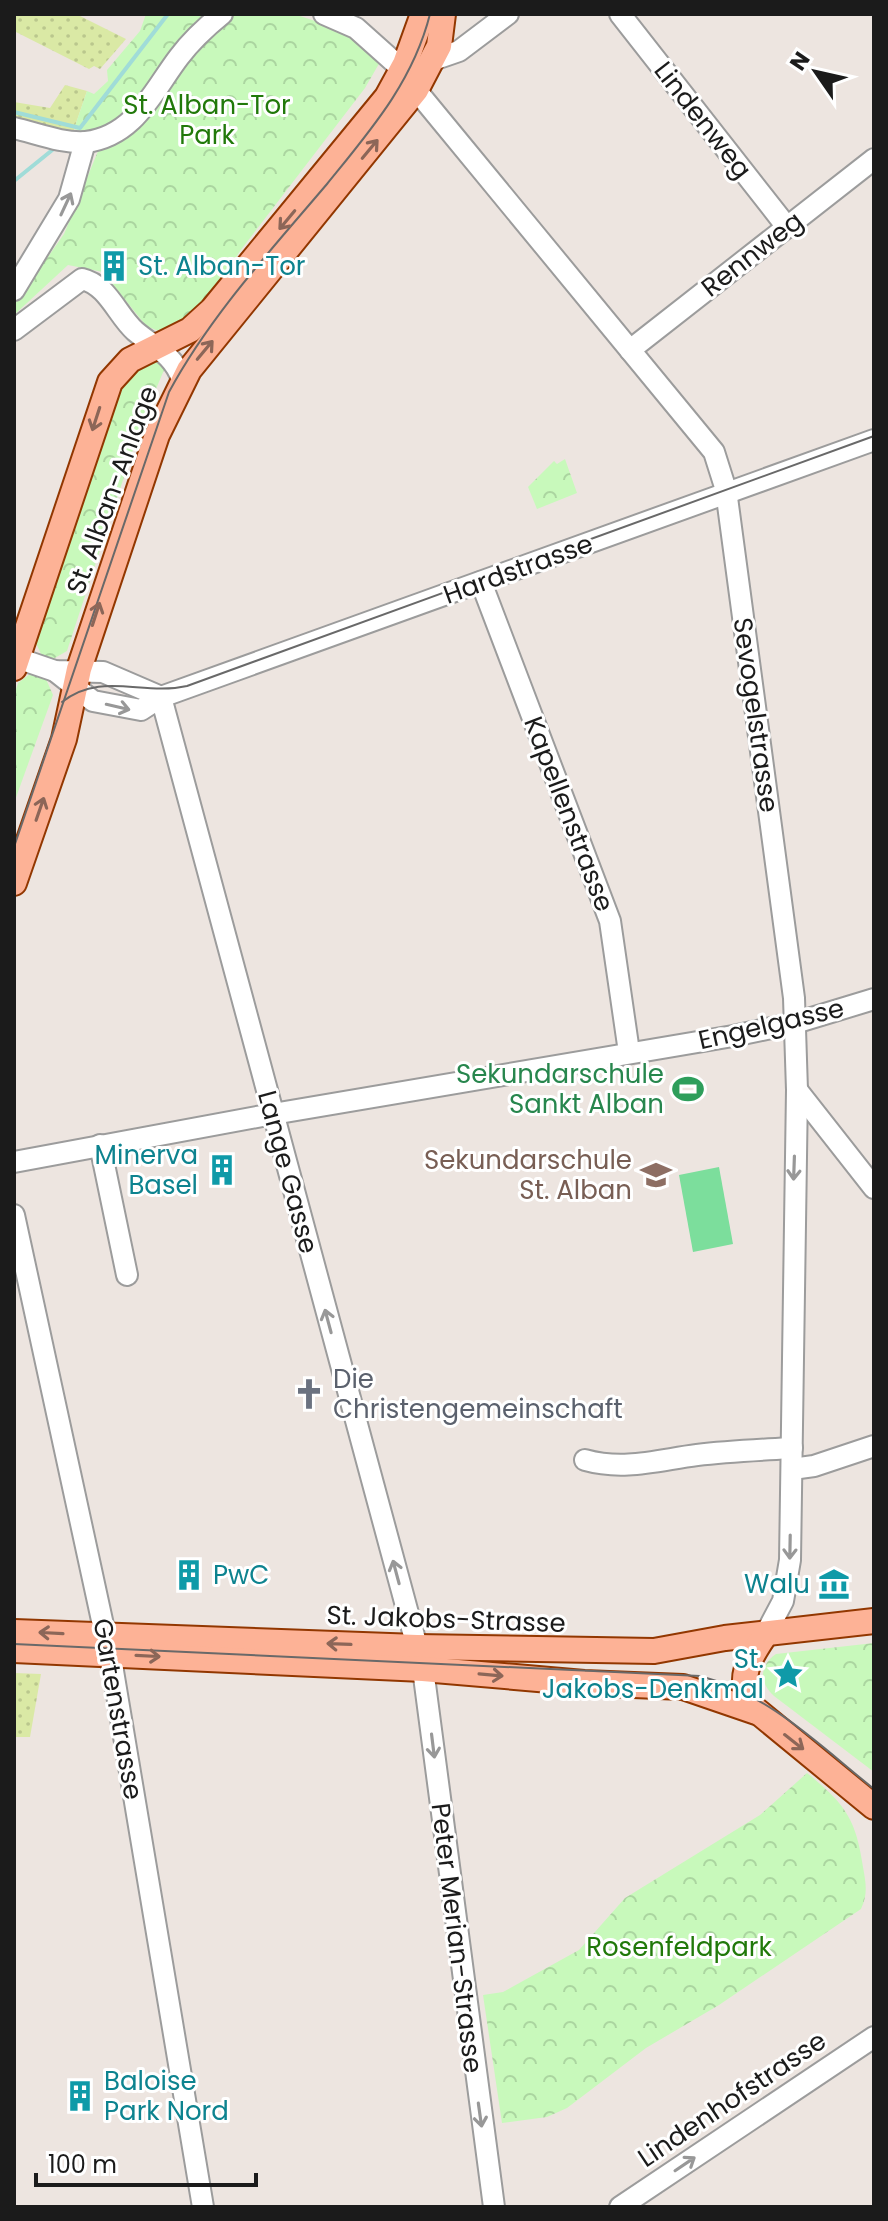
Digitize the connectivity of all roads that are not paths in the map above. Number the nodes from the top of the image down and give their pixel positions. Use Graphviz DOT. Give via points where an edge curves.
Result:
graph roads {
  1 [pos="222,14"];
  2 [pos="324,14"];
  3 [pos="508,14"];
  4 [pos="620,14"];
  5 [pos="426,20"];
  6 [pos="433,60"];
  7 [pos="409,80"];
  8 [pos="14,128"];
  9 [pos="70,140"];
  10 [pos="874,159"];
  11 [pos="787,227"];
  12 [pos="14,290"];
  13 [pos="14,330"];
  14 [pos="141,338"];
  15 [pos="630,350"];
  16 [pos="182,379"];
  17 [pos="874,440"];
  18 [pos="726,493"];
  19 [pos="481,582"];
  20 [pos="16,663"];
  21 [pos="69,676"];
  22 [pos="161,697"];
  23 [pos="14,883"];
  24 [pos="874,999"];
  25 [pos="795,1023"];
  26 [pos="629,1052"];
  27 [pos="797,1090"];
  28 [pos="273,1114"];
  29 [pos="100,1145"];
  30 [pos="14,1162"];
  31 [pos="874,1188"];
  32 [pos="14,1215"];
  33 [pos="127,1275"];
  34 [pos="874,1446"];
  35 [pos="792,1458"];
  36 [pos="585,1460"];
  37 [pos="874,1621"];
  38 [pos="14,1632"];
  39 [pos="765,1635"];
  40 [pos="108,1645"];
  41 [pos="14,1650"];
  42 [pos="420,1658"];
  43 [pos="756,1712"];
  44 [pos="871,1809"];
  45 [pos="874,2037"];
  46 [pos="203,2207"];
  47 [pos="494,2207"];
  48 [pos="620,2207"];
  1 -- 9 [label="street" via="190,43 139,115 110,134"];
  2 -- 7 [label="street, Sevogelstrasse" via="356,28"];
  3 -- 6 [label="street" via="459,51"];
  4 -- 11 [label="street, Lindenweg"];
  5 -- 6 [label="main road"];
  5 -- 6 [label="main road"];
  5 -- 7 [label="main road"];
  6 -- 7 [label="main road"];
  7 -- 14 [label="main road, St. Alban-Anlage, one-way" via="212,310 190,330"];
  7 -- 15 [label="street, Sevogelstrasse"];
  16 -- 7 [label="main road, St. Alban-Anlage, one-way"];
  8 -- 9 [label="street"];
  12 -- 9 [label="street, one-way" via="69,199"];
  10 -- 11 [label="street, Rennweg"];
  11 -- 15 [label="street, Rennweg"];
  13 -- 14 [label="street" via="82,279 102,290"];
  14 -- 16 [label="street"];
  14 -- 20 [label="main road, St. Alban-Anlage, one-way" via="105,393"];
  15 -- 18 [label="street, Sevogelstrasse" via="714,452"];
  21 -- 16 [label="main road, St. Alban-Anlage, one-way"];
  17 -- 18 [label="street, Hardstrasse"];
  18 -- 19 [label="street, Hardstrasse"];
  18 -- 25 [label="street, Sevogelstrasse"];
  19 -- 22 [label="street, Hardstrasse"];
  19 -- 26 [label="street, Kapellenstrasse" via="610,921"];
  20 -- 21 [label="street, Hardstrasse"];
  21 -- 22 [label="street, Hardstrasse" via="119,677"];
  21 -- 22 [label="street, Hardstrasse, one-way" via="93,701 132,710 148,708"];
  23 -- 21 [label="main road, St. Alban-Anlage, one-way" via="66,732"];
  22 -- 28 [label="street, Lange Gasse"];
  24 -- 25 [label="street, Engelgasse"];
  25 -- 26 [label="street, Engelgasse"];
  25 -- 27 [label="street, Sevogelstrasse"];
  26 -- 28 [label="street, Engelgasse"];
  27 -- 31 [label="street"];
  27 -- 35 [label="street, Sevogelstrasse, one-way"];
  28 -- 29 [label="street, Engelgasse"];
  42 -- 28 [label="street, Lange Gasse, one-way"];
  29 -- 30 [label="street, Engelgasse"];
  29 -- 33 [label="street"];
  32 -- 40 [label="street, Gartenstrasse"];
  34 -- 35 [label="street" via="814,1466"];
  35 -- 36 [label="street" via="707,1454 606,1466"];
  35 -- 39 [label="street, Sevogelstrasse, one-way" via="789,1573 783,1601"];
  37 -- 39 [label="main road, St. Jakobs-Strasse"];
  40 -- 38 [label="main road, St. Jakobs-Strasse, one-way"];
  39 -- 42 [label="main road, St. Jakobs-Strasse" via="654,1651"];
  39 -- 43 [label="main road" via="744,1676"];
  40 -- 41 [label="main road, St. Jakobs-Strasse"];
  40 -- 42 [label="main road, St. Jakobs-Strasse"];
  40 -- 46 [label="street, Gartenstrasse"];
  42 -- 43 [label="main road, St. Jakobs-Strasse, one-way" via="584,1683 683,1687"];
  42 -- 47 [label="street, Peter Merian-Strasse, one-way"];
  43 -- 44 [label="main road, one-way"];
  48 -- 45 [label="street, Lindenhofstrasse, one-way"];
}
